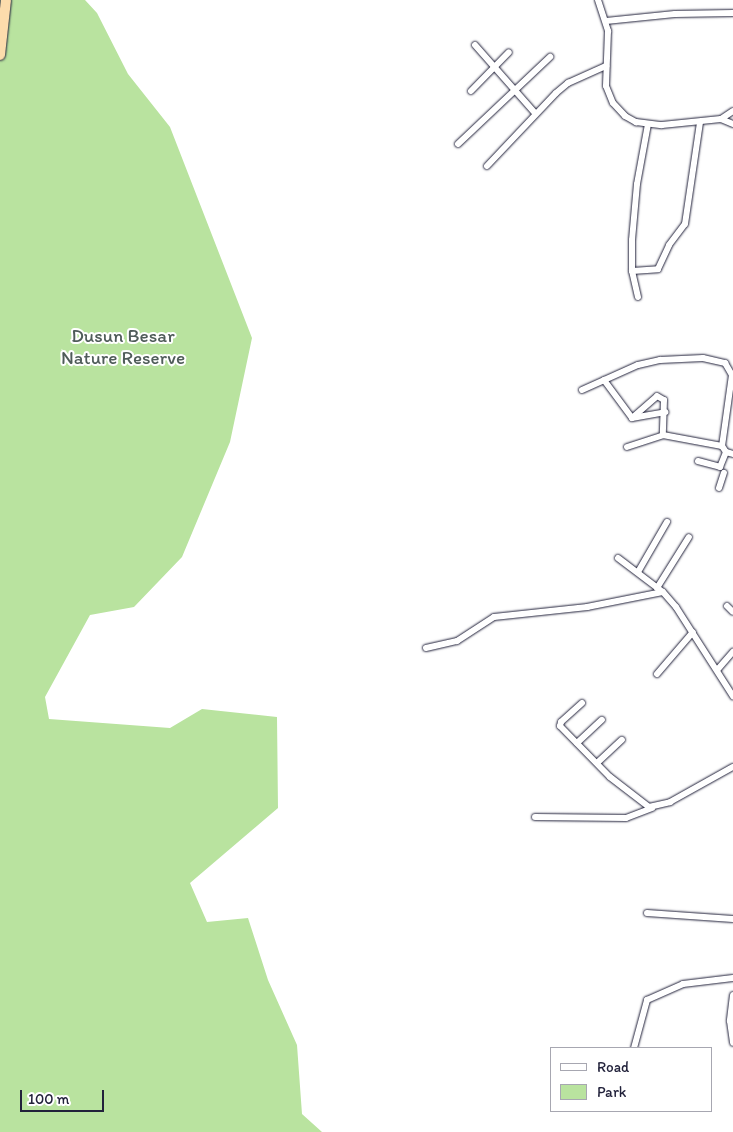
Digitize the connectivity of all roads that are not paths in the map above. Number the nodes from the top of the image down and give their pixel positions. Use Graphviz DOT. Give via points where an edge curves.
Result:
graph roads {
  1 [pos="6,0"];
  2 [pos="598,0"];
  3 [pos="733,13"];
  4 [pos="606,21"];
  5 [pos="475,45"];
  6 [pos="509,52"];
  7 [pos="0,55"];
  8 [pos="550,57"];
  9 [pos="494,66"];
  10 [pos="606,66"];
  11 [pos="515,89"];
  12 [pos="471,91"];
  13 [pos="733,111"];
  14 [pos="535,113"];
  15 [pos="721,119"];
  16 [pos="700,122"];
  17 [pos="648,124"];
  18 [pos="733,124"];
  19 [pos="458,144"];
  20 [pos="487,166"];
  21 [pos="632,271"];
  22 [pos="638,297"];
  23 [pos="604,380"];
  24 [pos="582,390"];
  25 [pos="665,412"];
  26 [pos="632,418"];
  27 [pos="663,435"];
  28 [pos="626,447"];
  29 [pos="727,451"];
  30 [pos="698,461"];
  31 [pos="722,470"];
  32 [pos="733,474"];
  33 [pos="719,488"];
  34 [pos="667,522"];
  35 [pos="689,537"];
  36 [pos="618,558"];
  37 [pos="638,572"];
  38 [pos="660,590"];
  39 [pos="727,606"];
  40 [pos="733,612"];
  41 [pos="693,632"];
  42 [pos="426,648"];
  43 [pos="733,652"];
  44 [pos="718,669"];
  45 [pos="657,674"];
  46 [pos="733,696"];
  47 [pos="582,703"];
  48 [pos="602,720"];
  49 [pos="622,740"];
  50 [pos="577,744"];
  51 [pos="597,764"];
  52 [pos="733,767"];
  53 [pos="652,808"];
  54 [pos="534,817"];
  55 [pos="647,913"];
  56 [pos="733,919"];
  57 [pos="733,978"];
  58 [pos="733,995"];
  59 [pos="732,1021"];
  60 [pos="733,1043"];
  61 [pos="634,1047"];
  1 -- 7 [label="highway"];
  2 -- 4 [label="street"];
  3 -- 4 [label="street" via="674,14"];
  4 -- 10 [label="street" via="609,49"];
  5 -- 9 [label="street"];
  6 -- 9 [label="street"];
  8 -- 11 [label="street"];
  9 -- 11 [label="street"];
  9 -- 12 [label="street"];
  10 -- 14 [label="street" via="568,83"];
  10 -- 17 [label="street" via="606,86 616,107 625,116"];
  11 -- 14 [label="street"];
  11 -- 19 [label="street"];
  13 -- 15 [label="street"];
  14 -- 20 [label="street"];
  15 -- 16 [label="street"];
  15 -- 18 [label="street"];
  16 -- 17 [label="street"];
  16 -- 21 [label="street" via="685,224 669,245 658,269"];
  17 -- 21 [label="street" via="637,184"];
  21 -- 22 [label="street"];
  23 -- 24 [label="street"];
  23 -- 26 [label="street"];
  23 -- 29 [label="street" via="660,360 703,358 729,365 732,375"];
  25 -- 26 [label="street"];
  25 -- 26 [label="street" via="664,400 657,396"];
  25 -- 27 [label="street"];
  27 -- 28 [label="street"];
  27 -- 29 [label="street"];
  29 -- 31 [label="street"];
  30 -- 31 [label="street"];
  31 -- 32 [label="street"];
  31 -- 33 [label="street"];
  34 -- 37 [label="street"];
  35 -- 38 [label="street"];
  36 -- 37 [label="street"];
  37 -- 38 [label="street"];
  38 -- 41 [label="street"];
  38 -- 42 [label="street" via="587,607 494,616 457,641"];
  39 -- 40 [label="street"];
  41 -- 44 [label="street"];
  41 -- 45 [label="street"];
  43 -- 44 [label="street"];
  44 -- 46 [label="street"];
  47 -- 50 [label="street" via="560,724"];
  48 -- 50 [label="street"];
  49 -- 51 [label="street"];
  50 -- 51 [label="street"];
  51 -- 53 [label="street"];
  52 -- 53 [label="street"];
  53 -- 54 [label="street" via="626,818"];
  55 -- 56 [label="street"];
  57 -- 61 [label="street" via="683,984 647,1000"];
  58 -- 59 [label="street"];
  59 -- 60 [label="street"];
}
